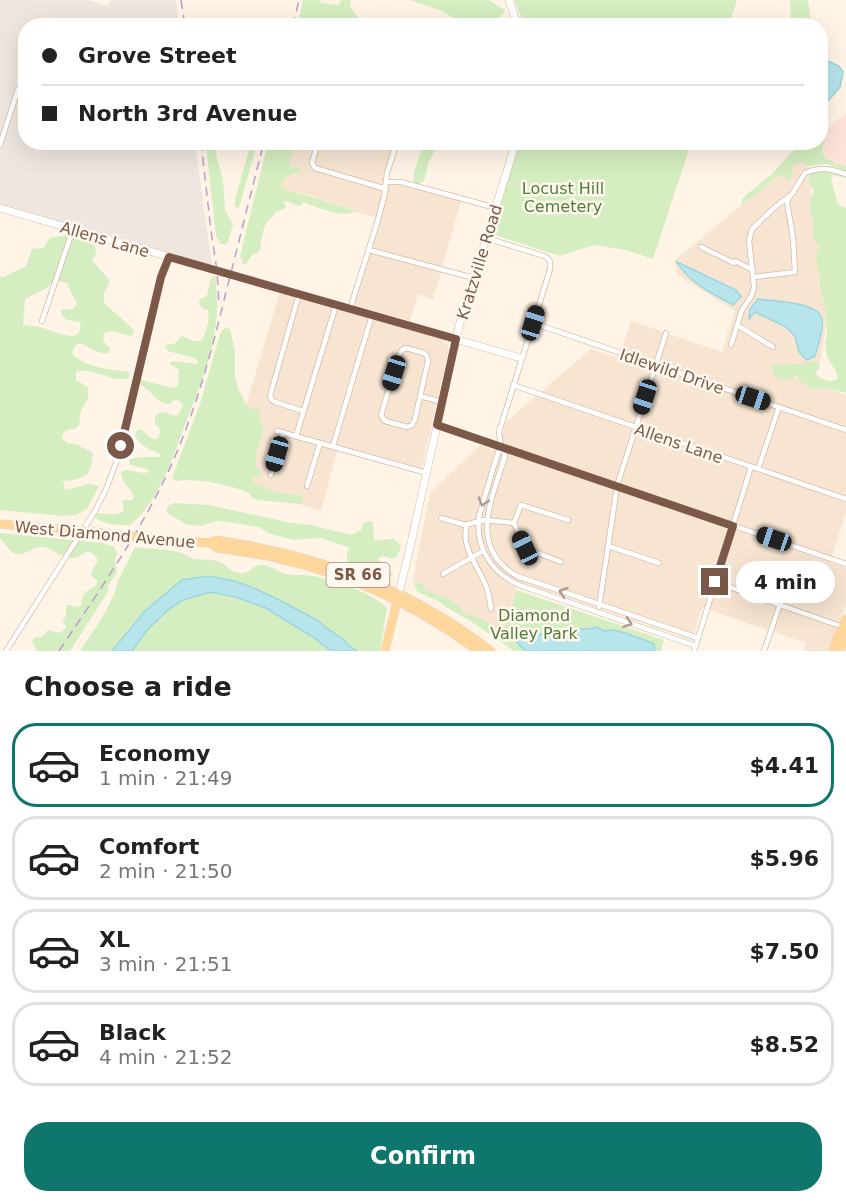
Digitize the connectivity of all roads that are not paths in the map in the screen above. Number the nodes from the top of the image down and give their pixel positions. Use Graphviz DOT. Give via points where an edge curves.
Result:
graph roads {
  1 [pos="509,0"];
  2 [pos="515,18"];
  3 [pos="18,88"];
  4 [pos="0,145"];
  5 [pos="316,150"];
  6 [pos="394,150"];
  7 [pos="514,150"];
  8 [pos="846,174"];
  9 [pos="387,182"];
  10 [pos="386,189"];
  11 [pos="792,194"];
  12 [pos="0,208"];
  13 [pos="496,208"];
  14 [pos="73,229"];
  15 [pos="486,238"];
  16 [pos="701,246"];
  17 [pos="369,250"];
  18 [pos="169,257"];
  19 [pos="753,270"];
  20 [pos="754,277"];
  21 [pos="474,278"];
  22 [pos="299,294"];
  23 [pos="336,305"];
  24 [pos="350,309"];
  25 [pos="372,315"];
  26 [pos="42,321"];
  27 [pos="533,323"];
  28 [pos="737,325"];
  29 [pos="666,333"];
  30 [pos="456,339"];
  31 [pos="731,345"];
  32 [pos="774,347"];
  33 [pos="521,358"];
  34 [pos="655,365"];
  35 [pos="513,385"];
  36 [pos="420,396"];
  37 [pos="442,402"];
  38 [pos="779,407"];
  39 [pos="303,411"];
  40 [pos="437,425"];
  41 [pos="635,428"];
  42 [pos="846,430"];
  43 [pos="296,435"];
  44 [pos="320,443"];
  45 [pos="333,446"];
  46 [pos="501,446"];
  47 [pos="751,467"];
  48 [pos="758,469"];
  49 [pos="427,473"];
  50 [pos="271,476"];
  51 [pos="307,486"];
  52 [pos="617,486"];
  53 [pos="846,499"];
  54 [pos="441,518"];
  55 [pos="486,520"];
  56 [pos="568,520"];
  57 [pos="479,521"];
  58 [pos="514,523"];
  59 [pos="0,524"];
  60 [pos="467,524"];
  61 [pos="733,526"];
  62 [pos="608,546"];
  63 [pos="483,551"];
  64 [pos="471,558"];
  65 [pos="561,562"];
  66 [pos="659,563"];
  67 [pos="846,564"];
  68 [pos="443,574"];
  69 [pos="715,582"];
  70 [pos="398,597"];
  71 [pos="599,604"];
  72 [pos="780,604"];
  73 [pos="491,609"];
  74 [pos="597,612"];
  75 [pos="845,625"];
  76 [pos="698,638"];
  77 [pos="695,648"];
  78 [pos="386,649"];
  79 [pos="6,651"];
  80 [pos="478,651"];
  81 [pos="491,651"];
  82 [pos="765,651"];
  83 [pos="833,651"];
  84 [pos="840,651"];
  1 -- 2 [label="street"];
  3 -- 4 [label="street"];
  5 -- 10 [label="street" via="314,167"];
  6 -- 9 [label="street"];
  7 -- 13 [label="street, Kratzville Road"];
  8 -- 11 [label="street" via="827,168 808,171"];
  9 -- 10 [label="street"];
  9 -- 13 [label="street" via="401,182"];
  10 -- 17 [label="street"];
  11 -- 19 [label="street" via="752,229 749,241"];
  11 -- 20 [label="street" via="787,202 795,272"];
  12 -- 14 [label="street, Allens Lane"];
  13 -- 15 [label="street, Kratzville Road"];
  14 -- 18 [label="street, Allens Lane"];
  14 -- 26 [label="street"];
  15 -- 21 [label="street, Kratzville Road"];
  15 -- 27 [label="street" via="548,258 549,273"];
  16 -- 19 [label="street"];
  17 -- 21 [label="street"];
  17 -- 24 [label="street"];
  18 -- 22 [label="street, Allens Lane"];
  18 -- 79 [label="street" via="107,488"];
  19 -- 20 [label="street"];
  20 -- 28 [label="street" via="753,293"];
  21 -- 30 [label="street, Kratzville Road"];
  22 -- 23 [label="street, Allens Lane"];
  22 -- 39 [label="street" via="270,394 274,402"];
  23 -- 24 [label="street, Allens Lane"];
  23 -- 39 [label="street"];
  24 -- 25 [label="street, Allens Lane"];
  25 -- 30 [label="street, Allens Lane"];
  25 -- 45 [label="street"];
  27 -- 33 [label="street"];
  27 -- 34 [label="street, Idlewild Drive"];
  28 -- 31 [label="street"];
  28 -- 32 [label="street"];
  29 -- 34 [label="street"];
  30 -- 33 [label="street, Allens Lane"];
  30 -- 37 [label="street, Kratzville Road"];
  33 -- 35 [label="street"];
  34 -- 38 [label="street, Idlewild Drive"];
  34 -- 41 [label="street"];
  35 -- 41 [label="street, Allens Lane"];
  35 -- 46 [label="street" via="499,432"];
  36 -- 36 [label="street" via="427,356 405,349 400,353 382,417 410,427"];
  36 -- 37 [label="street"];
  37 -- 40 [label="street, Kratzville Road"];
  38 -- 42 [label="street, Idlewild Drive"];
  38 -- 48 [label="street"];
  39 -- 43 [label="street"];
  40 -- 46 [label="street"];
  40 -- 49 [label="street, Kratzville Road"];
  41 -- 47 [label="street, Allens Lane"];
  41 -- 52 [label="street"];
  43 -- 44 [label="street"];
  43 -- 50 [label="street" via="280,432"];
  44 -- 45 [label="street"];
  44 -- 51 [label="street"];
  45 -- 49 [label="street"];
  46 -- 52 [label="street"];
  46 -- 55 [label="street" via="505,456"];
  46 -- 57 [label="street, one-way"];
  47 -- 48 [label="street, Allens Lane"];
  47 -- 61 [label="street"];
  48 -- 53 [label="street, Allens Lane"];
  49 -- 70 [label="street, Kratzville Road"];
  52 -- 61 [label="street"];
  52 -- 62 [label="street"];
  54 -- 60 [label="street"];
  55 -- 57 [label="street"];
  55 -- 58 [label="street"];
  71 -- 55 [label="street, one-way" via="510,572 490,548"];
  56 -- 58 [label="street" via="521,505"];
  57 -- 60 [label="street"];
  57 -- 63 [label="street"];
  58 -- 65 [label="street" via="525,548"];
  59 -- 70 [label="main road, West Diamond Avenue / SR 66, bridge" via="210,543 217,548 321,570"];
  60 -- 64 [label="street" via="465,538"];
  61 -- 67 [label="street"];
  61 -- 69 [label="street"];
  62 -- 66 [label="street"];
  62 -- 71 [label="street"];
  63 -- 64 [label="street"];
  63 -- 74 [label="street" via="495,569 514,583"];
  64 -- 68 [label="street"];
  64 -- 73 [label="street" via="486,587"];
  69 -- 72 [label="street"];
  69 -- 76 [label="street"];
  70 -- 78 [label="main road"];
  70 -- 80 [label="main road, West Diamond Avenue / SR 66"];
  70 -- 81 [label="main road, West Diamond Avenue / SR 66" via="457,627"];
  71 -- 74 [label="street"];
  71 -- 76 [label="street"];
  72 -- 75 [label="street"];
  72 -- 82 [label="street"];
  74 -- 77 [label="street, one-way"];
  75 -- 83 [label="main road"];
  75 -- 84 [label="main road"];
  76 -- 77 [label="street"];
}
